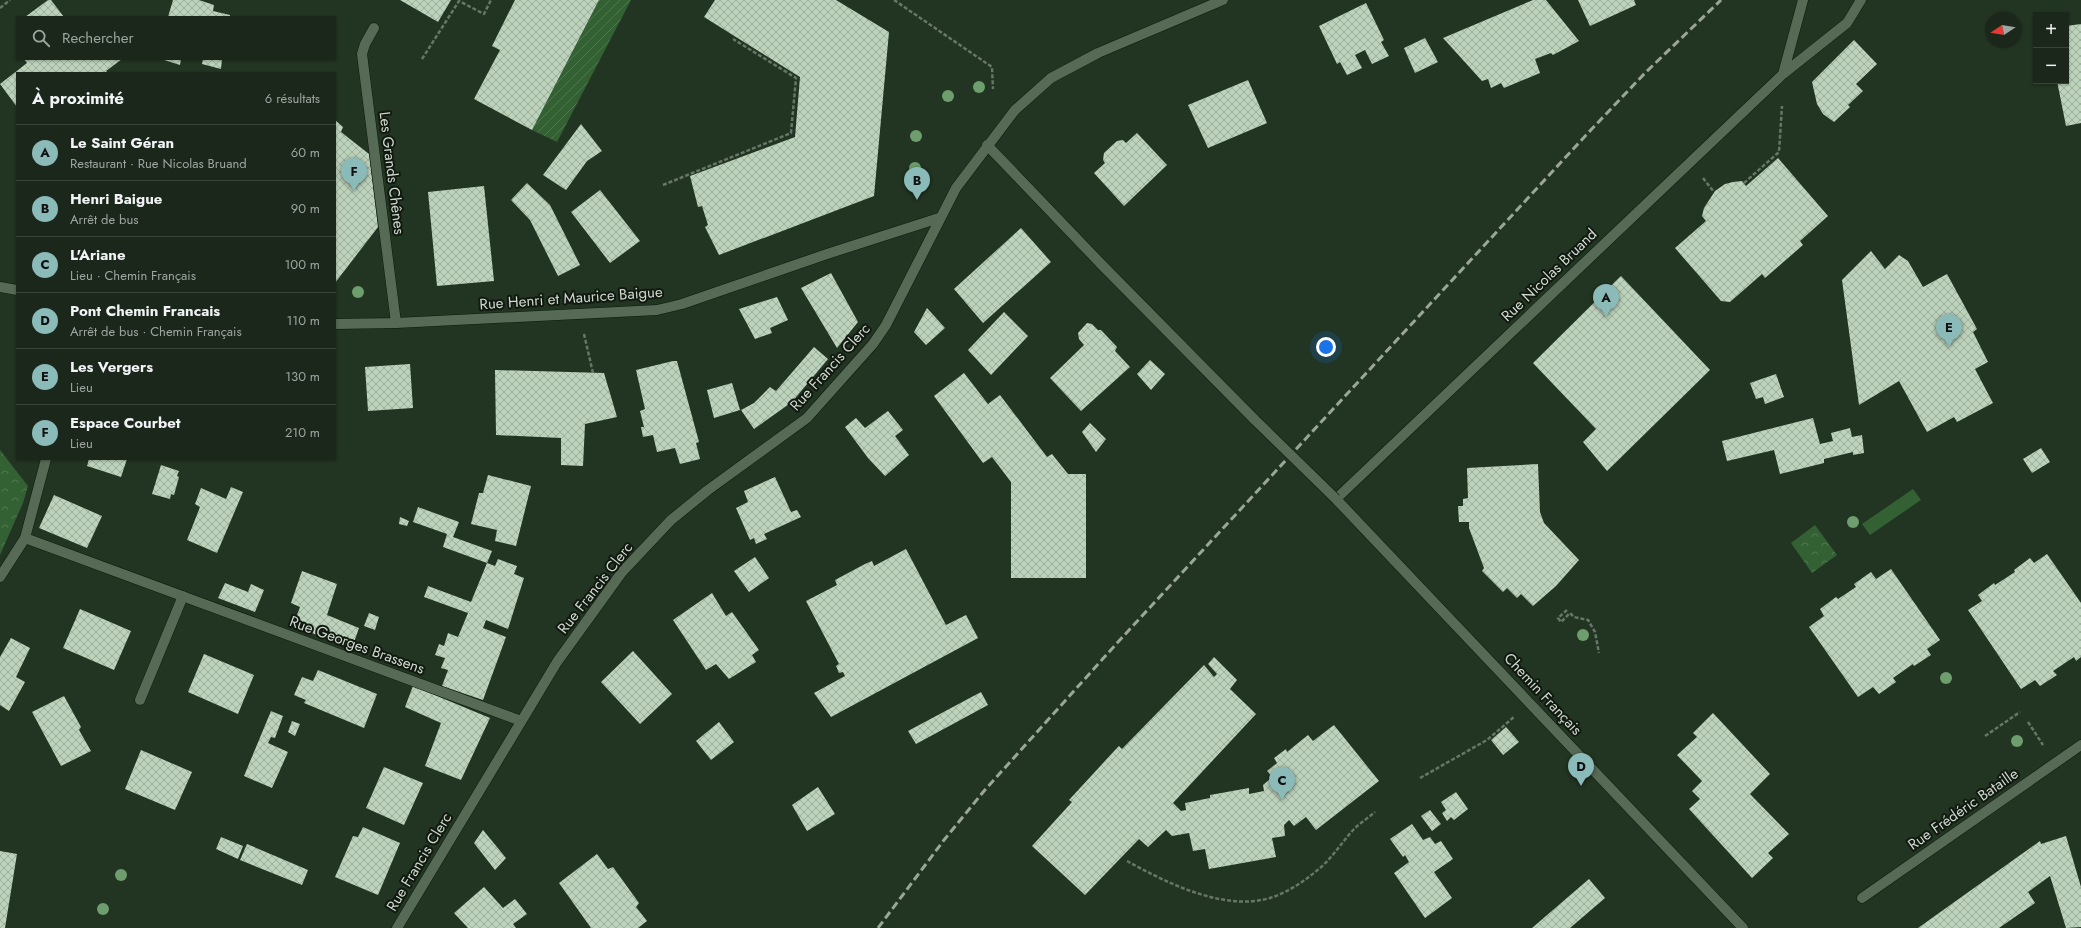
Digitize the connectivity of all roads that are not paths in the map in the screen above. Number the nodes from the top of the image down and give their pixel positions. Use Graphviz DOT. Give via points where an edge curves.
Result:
graph roads {
  1 [pos="1223,0"];
  2 [pos="1803,0"];
  3 [pos="1861,0"];
  4 [pos="374,28"];
  5 [pos="1783,74"];
  6 [pos="987,145"];
  7 [pos="939,218"];
  8 [pos="0,287"];
  9 [pos="16,290"];
  10 [pos="396,323"];
  11 [pos="336,324"];
  12 [pos="46,460"];
  13 [pos="1336,499"];
  14 [pos="25,538"];
  15 [pos="0,577"];
  16 [pos="182,596"];
  17 [pos="140,700"];
  18 [pos="521,721"];
  19 [pos="2081,745"];
  20 [pos="1862,898"];
  21 [pos="396,928"];
  22 [pos="1743,928"];
  1 -- 6 [label="street, Rue Francis Clerc" via="1098,53 1051,78 1015,110"];
  2 -- 5 [label="street"];
  3 -- 5 [label="street, Rue Nicolas Bruand" via="1846,22"];
  4 -- 10 [label="street, Les Grands Chênes" via="362,54"];
  5 -- 13 [label="street, Rue Nicolas Bruand"];
  6 -- 7 [label="street, Rue Francis Clerc" via="956,188"];
  6 -- 13 [label="street, Chemin Français, bridge" via="1102,265"];
  7 -- 10 [label="street, Rue Henri et Maurice Baigue" via="682,304 657,310"];
  7 -- 18 [label="street, Rue Francis Clerc" via="886,325 873,344 807,418 671,520 622,572 556,662"];
  8 -- 9 [label="street"];
  10 -- 11 [label="street, Rue Henri et Maurice Baigue"];
  12 -- 14 [label="street"];
  13 -- 22 [label="street, Chemin Français"];
  14 -- 15 [label="street"];
  14 -- 16 [label="street, Rue Georges Brassens"];
  16 -- 17 [label="street"];
  16 -- 18 [label="street, Rue Georges Brassens"];
  18 -- 21 [label="street, Rue Francis Clerc"];
  19 -- 20 [label="street, Rue Frédéric Bataille"];
}
